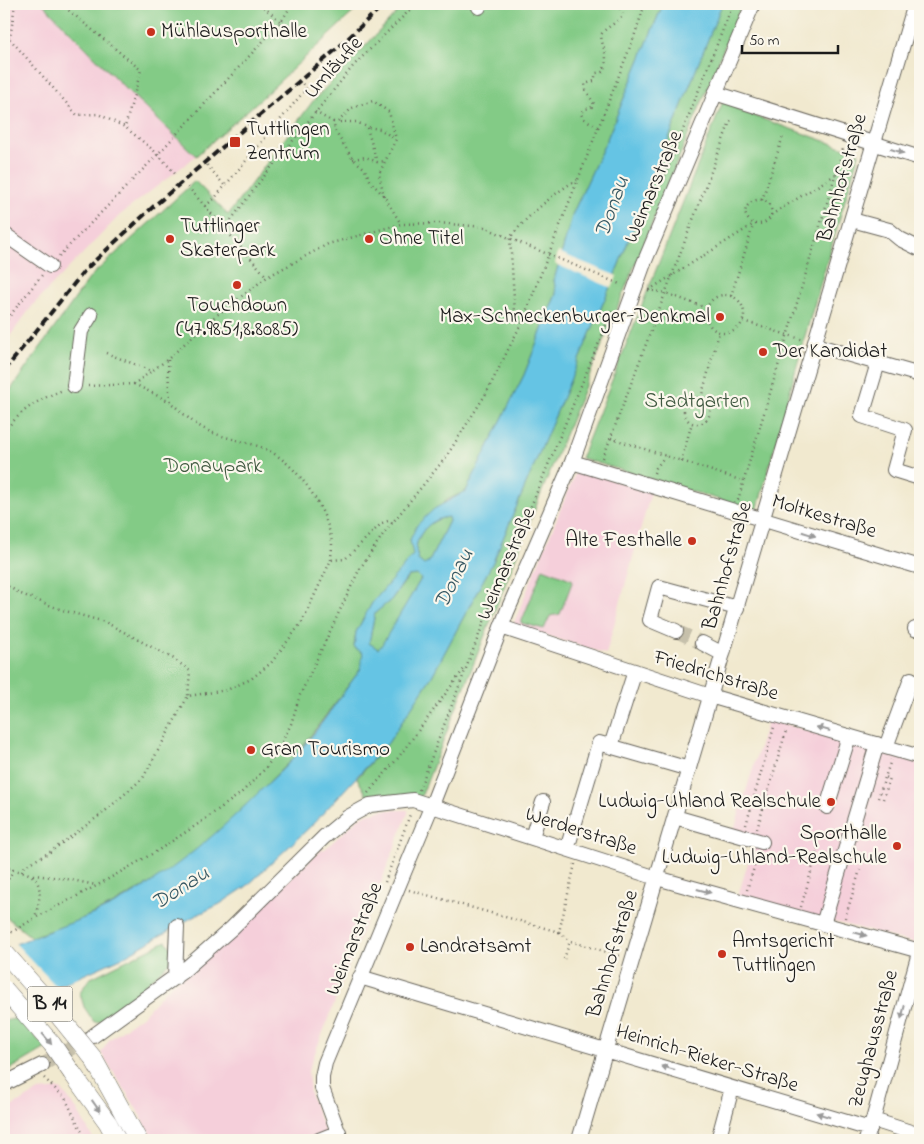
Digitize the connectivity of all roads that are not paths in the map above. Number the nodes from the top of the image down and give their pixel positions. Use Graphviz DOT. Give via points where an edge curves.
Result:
graph roads {
  1 [pos="753,4"];
  2 [pos="915,4"];
  3 [pos="715,93"];
  4 [pos="874,144"];
  5 [pos="920,158"];
  6 [pos="852,220"];
  7 [pos="4,234"];
  8 [pos="920,249"];
  9 [pos="50,266"];
  10 [pos="91,315"];
  11 [pos="810,342"];
  12 [pos="878,363"];
  13 [pos="920,375"];
  14 [pos="74,386"];
  15 [pos="572,462"];
  16 [pos="920,478"];
  17 [pos="762,520"];
  18 [pos="920,567"];
  19 [pos="737,608"];
  20 [pos="501,627"];
  21 [pos="676,631"];
  22 [pos="702,643"];
  23 [pos="723,654"];
  24 [pos="634,671"];
  25 [pos="911,679"];
  26 [pos="710,696"];
  27 [pos="849,736"];
  28 [pos="612,746"];
  29 [pos="886,747"];
  30 [pos="920,757"];
  31 [pos="689,769"];
  32 [pos="543,802"];
  33 [pos="432,805"];
  34 [pos="827,807"];
  35 [pos="675,817"];
  36 [pos="532,838"];
  37 [pos="753,839"];
  38 [pos="573,851"];
  39 [pos="657,878"];
  40 [pos="823,924"];
  41 [pos="177,926"];
  42 [pos="5,944"];
  43 [pos="920,950"];
  44 [pos="360,977"];
  45 [pos="175,978"];
  46 [pos="4,989"];
  47 [pos="92,1036"];
  48 [pos="605,1050"];
  49 [pos="37,1067"];
  50 [pos="4,1084"];
  51 [pos="732,1088"];
  52 [pos="870,1130"];
  53 [pos="340,1136"];
  54 [pos="920,1136"];
  55 [pos="117,1140"];
  56 [pos="138,1140"];
  57 [pos="319,1140"];
  58 [pos="579,1140"];
  59 [pos="718,1140"];
  1 -- 3 [label="street, Weimarstraße"];
  2 -- 4 [label="street, Bahnhofstraße"];
  3 -- 4 [label="street"];
  3 -- 15 [label="street, Weimarstraße" via="635,287"];
  4 -- 5 [label="street, one-way"];
  4 -- 6 [label="street, Bahnhofstraße"];
  6 -- 8 [label="street" via="889,230"];
  6 -- 11 [label="street, Bahnhofstraße"];
  7 -- 9 [label="street"];
  10 -- 14 [label="street" via="81,331"];
  11 -- 12 [label="street"];
  11 -- 17 [label="street, Bahnhofstraße"];
  12 -- 13 [label="street"];
  12 -- 16 [label="street" via="862,416 905,430 894,470"];
  15 -- 17 [label="street, Moltkestraße"];
  15 -- 20 [label="street, Weimarstraße"];
  17 -- 18 [label="street, Moltkestraße, one-way"];
  17 -- 19 [label="street, Bahnhofstraße"];
  19 -- 21 [label="street" via="660,587 650,620"];
  19 -- 23 [label="street, Bahnhofstraße"];
  20 -- 24 [label="street, Friedrichstraße"];
  20 -- 33 [label="street, Weimarstraße"];
  22 -- 23 [label="street"];
  23 -- 26 [label="street, Bahnhofstraße"];
  24 -- 26 [label="street, Friedrichstraße"];
  24 -- 28 [label="street"];
  25 -- 29 [label="street"];
  27 -- 26 [label="street, Friedrichstraße, one-way"];
  26 -- 31 [label="street, Bahnhofstraße"];
  27 -- 29 [label="street, Friedrichstraße"];
  27 -- 34 [label="street"];
  28 -- 31 [label="street"];
  28 -- 38 [label="street" via="599,743"];
  29 -- 30 [label="street, Friedrichstraße"];
  29 -- 40 [label="street"];
  31 -- 35 [label="street, Bahnhofstraße"];
  32 -- 36 [label="street"];
  33 -- 36 [label="street, Werderstraße"];
  33 -- 44 [label="street, Weimarstraße"];
  33 -- 45 [label="street, Werderstraße" via="415,801 370,805 348,816"];
  35 -- 37 [label="street"];
  35 -- 39 [label="street, Bahnhofstraße"];
  36 -- 38 [label="street, Werderstraße"];
  38 -- 39 [label="street, Werderstraße"];
  39 -- 40 [label="street, Werderstraße, one-way"];
  39 -- 48 [label="street, Bahnhofstraße"];
  40 -- 43 [label="street, Werderstraße, one-way"];
  41 -- 45 [label="street"];
  42 -- 56 [label="main road, B 14, bridge" via="93,1058"];
  43 -- 52 [label="street, Zeughausstraße, one-way"];
  44 -- 48 [label="street, Heinrich-Rieker-Straße"];
  44 -- 53 [label="street, Weimarstraße" via="322,1076 322,1088"];
  45 -- 47 [label="street, Werderstraße"];
  46 -- 55 [label="main road, B 14, one-way, bridge" via="52,1044"];
  51 -- 48 [label="street, Heinrich-Rieker-Straße, one-way"];
  48 -- 58 [label="street, Bahnhofstraße"];
  49 -- 50 [label="street"];
  52 -- 51 [label="street, Heinrich-Rieker-Straße, one-way"];
  51 -- 59 [label="street"];
  52 -- 54 [label="street, Heinrich-Rieker-Straße"];
  53 -- 57 [label="street"];
}
